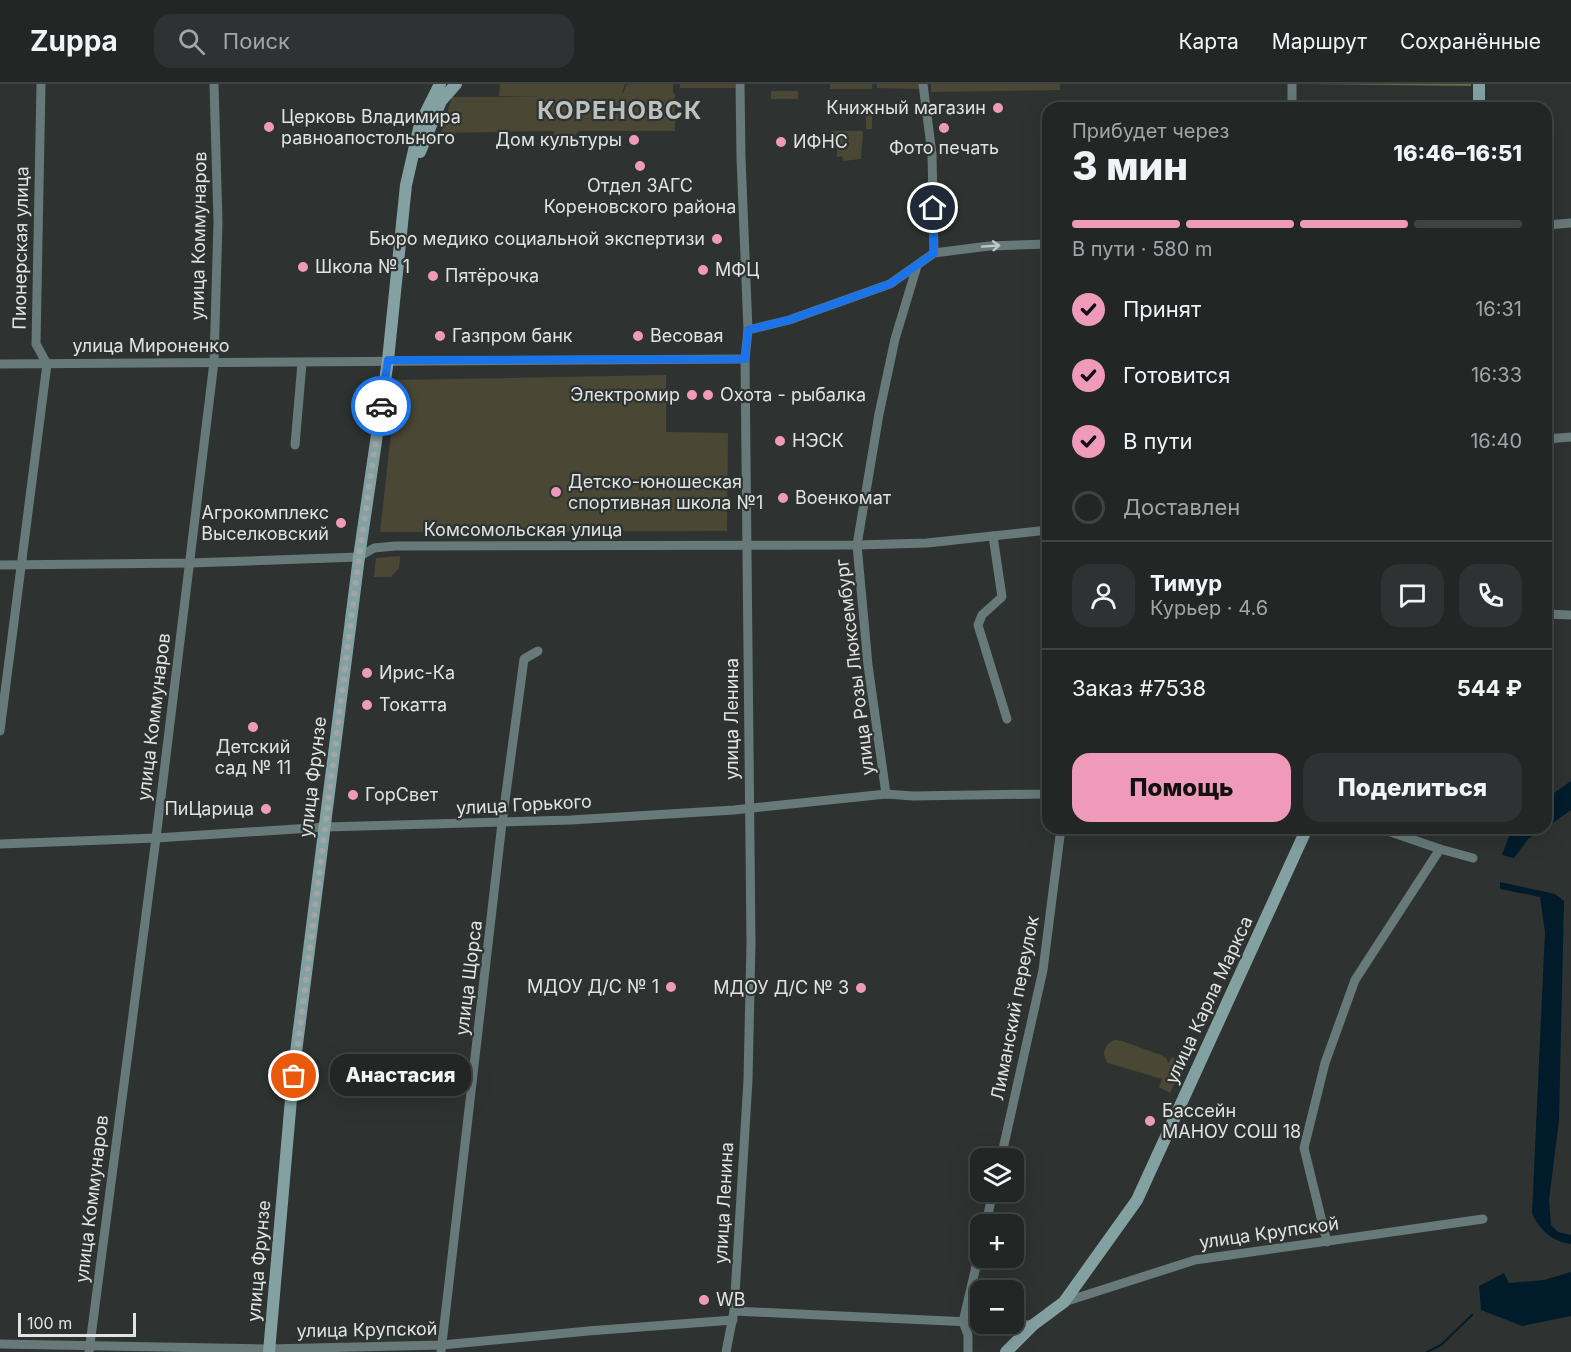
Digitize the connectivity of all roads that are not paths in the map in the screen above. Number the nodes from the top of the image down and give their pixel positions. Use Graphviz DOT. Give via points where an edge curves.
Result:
graph roads {
  1 [pos="41,84"];
  2 [pos="214,84"];
  3 [pos="440,84"];
  4 [pos="456,84"];
  5 [pos="740,84"];
  6 [pos="923,84"];
  7 [pos="1292,84"];
  8 [pos="1479,84"];
  9 [pos="1292,102"];
  10 [pos="1479,102"];
  11 [pos="404,208"];
  12 [pos="1571,223"];
  13 [pos="1552,225"];
  14 [pos="1042,244"];
  15 [pos="934,253"];
  16 [pos="917,266"];
  17 [pos="748,330"];
  18 [pos="745,359"];
  19 [pos="388,360"];
  20 [pos="214,362"];
  21 [pos="0,363"];
  22 [pos="302,363"];
  23 [pos="47,364"];
  24 [pos="1571,436"];
  25 [pos="1552,438"];
  26 [pos="295,445"];
  27 [pos="1042,531"];
  28 [pos="993,536"];
  29 [pos="747,544"];
  30 [pos="857,545"];
  31 [pos="359,557"];
  32 [pos="190,563"];
  33 [pos="23,564"];
  34 [pos="0,565"];
  35 [pos="1552,614"];
  36 [pos="1571,615"];
  37 [pos="538,651"];
  38 [pos="1007,719"];
  39 [pos="0,731"];
  40 [pos="886,794"];
  41 [pos="1042,794"];
  42 [pos="749,808"];
  43 [pos="502,823"];
  44 [pos="326,827"];
  45 [pos="1060,834"];
  46 [pos="1304,834"];
  47 [pos="1396,834"];
  48 [pos="156,838"];
  49 [pos="0,843"];
  50 [pos="1440,849"];
  51 [pos="1473,858"];
  52 [pos="1003,1148"];
  53 [pos="1483,1220"];
  54 [pos="1327,1242"];
  55 [pos="976,1268"];
  56 [pos="1064,1302"];
  57 [pos="734,1315"];
  58 [pos="963,1323"];
  59 [pos="1033,1325"];
  60 [pos="0,1344"];
  61 [pos="90,1348"];
  62 [pos="442,1349"];
  63 [pos="269,1350"];
  64 [pos="726,1352"];
  65 [pos="968,1352"];
  66 [pos="1006,1352"];
  1 -- 23 [label="street, Пионерская улица" via="36,344"];
  2 -- 20 [label="street, улица Коммунаров" via="218,222"];
  3 -- 11 [label="main road, улица Фрунзе" via="420,124"];
  4 -- 11 [label="main road, улица Фрунзе" via="441,101"];
  5 -- 17 [label="street, улица Ленина"];
  6 -- 15 [label="street" via="922,103 932,154"];
  7 -- 9 [label="street"];
  8 -- 10 [label="main road"];
  11 -- 19 [label="main road, улица Фрунзе"];
  12 -- 13 [label="street"];
  15 -- 14 [label="street, one-way"];
  15 -- 16 [label="street"];
  16 -- 17 [label="street" via="890,284 789,320"];
  16 -- 30 [label="street, улица Розы Люксембург" via="895,339"];
  17 -- 18 [label="street, улица Ленина"];
  18 -- 19 [label="street, улица Мироненко"];
  18 -- 29 [label="street, улица Ленина"];
  19 -- 22 [label="street, улица Мироненко"];
  19 -- 31 [label="main road, улица Фрунзе"];
  20 -- 22 [label="street, улица Мироненко"];
  20 -- 23 [label="street, улица Мироненко"];
  20 -- 32 [label="street, улица Коммунаров"];
  21 -- 23 [label="street, улица Мироненко"];
  22 -- 26 [label="street"];
  23 -- 33 [label="street, Пионерская улица"];
  24 -- 25 [label="street"];
  27 -- 28 [label="street, Комсомольская улица"];
  28 -- 30 [label="street, Комсомольская улица"];
  28 -- 38 [label="street" via="1002,597 982,615 978,625"];
  29 -- 30 [label="street, Комсомольская улица"];
  29 -- 31 [label="street, Комсомольская улица" via="395,546 374,548"];
  29 -- 42 [label="street, улица Ленина"];
  30 -- 40 [label="street, улица Розы Люксембург"];
  31 -- 32 [label="street, Комсомольская улица"];
  31 -- 44 [label="main road, улица Фрунзе"];
  32 -- 33 [label="street, Комсомольская улица"];
  32 -- 48 [label="street, улица Коммунаров"];
  33 -- 34 [label="street, Комсомольская улица"];
  33 -- 39 [label="street, Пионерская улица"];
  35 -- 36 [label="street"];
  37 -- 43 [label="street, улица Щорса" via="524,658"];
  40 -- 41 [label="street, улица Горького"];
  40 -- 42 [label="street, улица Горького"];
  42 -- 43 [label="street, улица Горького"];
  42 -- 57 [label="street, улица Ленина" via="748,1080"];
  43 -- 44 [label="street, улица Горького"];
  43 -- 62 [label="street, улица Щорса"];
  44 -- 48 [label="street, улица Горького"];
  44 -- 63 [label="main road, улица Фрунзе" via="294,1076"];
  45 -- 52 [label="street, Лиманский переулок" via="1043,970"];
  46 -- 56 [label="main road, улица Карла Маркса" via="1137,1200"];
  47 -- 50 [label="street"];
  48 -- 49 [label="street, улица Горького"];
  48 -- 61 [label="street, улица Коммунаров"];
  50 -- 51 [label="street"];
  50 -- 54 [label="street" via="1355,980 1325,1063 1305,1148"];
  53 -- 54 [label="street, улица Крупской"];
  54 -- 56 [label="street, улица Крупской" via="1195,1260"];
  55 -- 58 [label="street"];
  56 -- 59 [label="main road, улица Карла Маркса"];
  57 -- 58 [label="street, улица Крупской"];
  57 -- 62 [label="street, улица Крупской"];
  57 -- 64 [label="street, улица Ленина"];
  58 -- 59 [label="street, улица Крупской"];
  58 -- 65 [label="street"];
  59 -- 66 [label="main road, улица Карла Маркса"];
  60 -- 61 [label="street, улица Крупской"];
  61 -- 63 [label="street, улица Крупской"];
  62 -- 63 [label="street, улица Крупской"];
}
